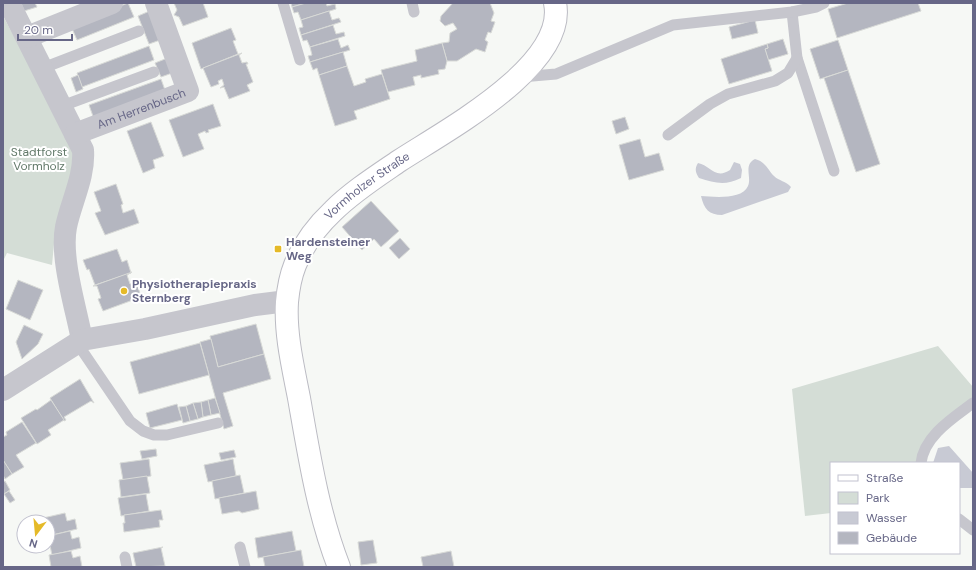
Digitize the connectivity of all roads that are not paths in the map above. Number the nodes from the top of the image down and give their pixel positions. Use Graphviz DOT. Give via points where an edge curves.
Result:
graph roads {
  1 [pos="9,3"];
  2 [pos="112,3"];
  3 [pos="156,3"];
  4 [pos="283,3"];
  5 [pos="555,3"];
  6 [pos="824,3"];
  7 [pos="792,12"];
  8 [pos="139,31"];
  9 [pos="27,38"];
  10 [pos="797,58"];
  11 [pos="300,60"];
  12 [pos="43,68"];
  13 [pos="154,72"];
  14 [pos="520,77"];
  15 [pos="62,106"];
  16 [pos="75,134"];
  17 [pos="668,135"];
  18 [pos="834,172"];
  19 [pos="287,301"];
  20 [pos="79,341"];
  21 [pos="3,390"];
  22 [pos="973,402"];
  23 [pos="218,423"];
  24 [pos="921,462"];
  25 [pos="960,520"];
  26 [pos="973,530"];
  27 [pos="240,547"];
  28 [pos="245,567"];
  29 [pos="339,567"];
  1 -- 9 [label="street"];
  2 -- 9 [label="street"];
  3 -- 16 [label="street, Am Herrenbusch" via="188,92"];
  4 -- 11 [label="lane"];
  5 -- 14 [label="main road, Vormholzer Straße" via="555,20 548,40 536,60"];
  6 -- 7 [label="lane"];
  7 -- 10 [label="lane"];
  7 -- 14 [label="lane" via="673,25 556,74"];
  8 -- 12 [label="lane"];
  9 -- 12 [label="street"];
  10 -- 17 [label="lane" via="788,73 775,81 728,94"];
  10 -- 18 [label="lane"];
  12 -- 15 [label="street"];
  13 -- 15 [label="lane"];
  14 -- 19 [label="main road, Vormholzer Straße" via="495,98 365,185 333,211 308,240 294,266"];
  15 -- 16 [label="street"];
  16 -- 20 [label="street" via="83,150 84,162 65,228 64,248"];
  19 -- 20 [label="street" via="254,305"];
  19 -- 29 [label="main road, Vormholzer Straße" via="292,361 310,462"];
  20 -- 21 [label="street"];
  20 -- 23 [label="lane" via="130,421 142,431 154,435 167,435"];
  22 -- 24 [label="lane" via="933,436 922,454"];
  25 -- 26 [label="lane"];
  27 -- 28 [label="lane"];
}
